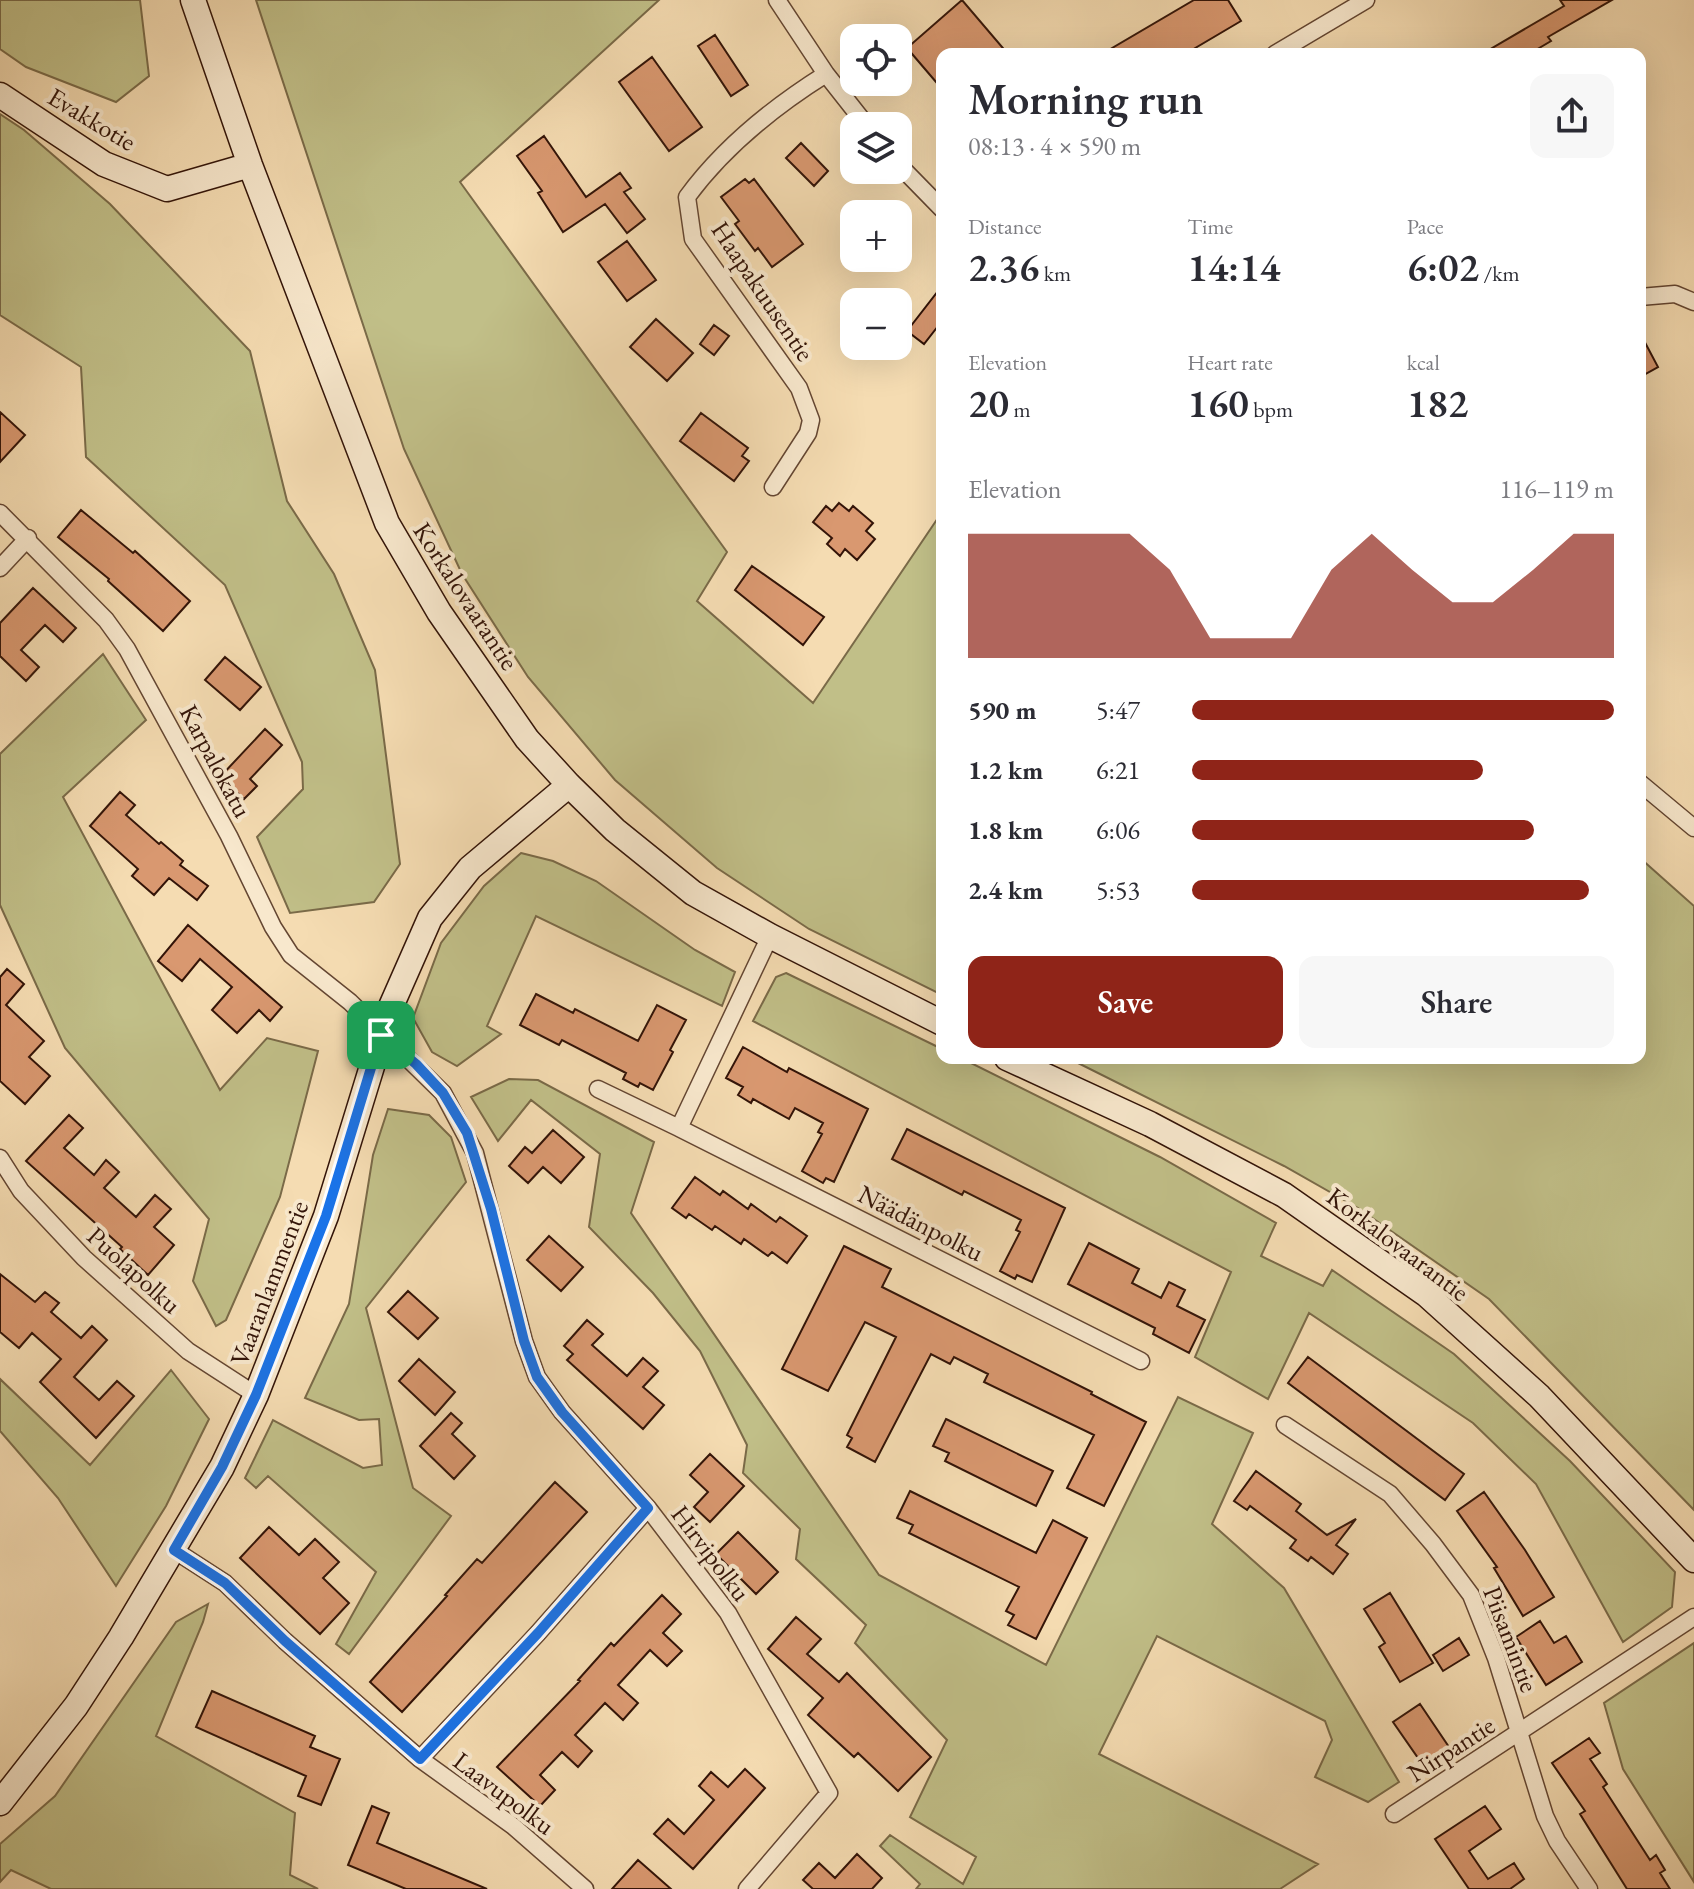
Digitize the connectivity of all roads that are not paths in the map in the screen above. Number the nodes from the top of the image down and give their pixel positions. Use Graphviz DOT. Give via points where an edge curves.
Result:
graph roads {
  1 [pos="193,0"];
  2 [pos="777,0"];
  3 [pos="1366,0"];
  4 [pos="1285,48"];
  5 [pos="826,74"];
  6 [pos="0,95"];
  7 [pos="856,112"];
  8 [pos="250,165"];
  9 [pos="912,178"];
  10 [pos="936,203"];
  11 [pos="1646,296"];
  12 [pos="1694,302"];
  13 [pos="773,487"];
  14 [pos="0,513"];
  15 [pos="28,538"];
  16 [pos="0,568"];
  17 [pos="569,785"];
  18 [pos="1646,788"];
  19 [pos="1694,828"];
  20 [pos="770,936"];
  21 [pos="936,1020"];
  22 [pos="381,1035"];
  23 [pos="1020,1064"];
  24 [pos="598,1089"];
  25 [pos="679,1128"];
  26 [pos="0,1158"];
  27 [pos="1141,1361"];
  28 [pos="256,1395"];
  29 [pos="1285,1425"];
  30 [pos="648,1508"];
  31 [pos="174,1550"];
  32 [pos="1694,1560"];
  33 [pos="1694,1617"];
  34 [pos="1520,1732"];
  35 [pos="420,1759"];
  36 [pos="0,1803"];
  37 [pos="1394,1814"];
  38 [pos="585,1889"];
  39 [pos="747,1889"];
  40 [pos="1589,1889"];
  1 -- 8 [label="street, Korkalovaarantie"];
  2 -- 5 [label="street"];
  3 -- 4 [label="street"];
  5 -- 7 [label="street"];
  5 -- 13 [label="street, Haapakuusentie" via="794,94 708,169 687,197 693,239 799,388 811,420"];
  6 -- 8 [label="street, Evakkotie" via="104,164 167,189"];
  8 -- 17 [label="street, Korkalovaarantie" via="387,523 448,625 527,739"];
  9 -- 10 [label="street"];
  11 -- 12 [label="street" via="1675,294"];
  14 -- 15 [label="street, Karpalokatu"];
  15 -- 16 [label="street"];
  15 -- 22 [label="street, Karpalokatu" via="127,649 291,955 350,1002"];
  17 -- 20 [label="street, Korkalovaarantie" via="693,893"];
  17 -- 22 [label="street, Vaaranlammentie" via="470,868 430,918"];
  18 -- 19 [label="street"];
  20 -- 21 [label="street, Korkalovaarantie"];
  20 -- 25 [label="street"];
  22 -- 28 [label="street, Vaaranlammentie" via="326,1216"];
  22 -- 30 [label="street, Hirvipolku" via="443,1093 467,1133 537,1377"];
  23 -- 32 [label="street, Korkalovaarantie" via="1150,1124 1284,1195 1427,1295 1539,1396"];
  24 -- 25 [label="street, Näädänpolku"];
  25 -- 27 [label="street, Näädänpolku"];
  26 -- 28 [label="street, Puolapolku" via="21,1191 84,1258 188,1351"];
  28 -- 31 [label="street, Vaaranlammentie"];
  29 -- 34 [label="street, Piisamintie" via="1390,1494 1433,1544 1471,1595"];
  30 -- 35 [label="street"];
  30 -- 39 [label="street, Hirvipolku" via="728,1613 829,1793"];
  31 -- 35 [label="street, Laavupolku" via="225,1583"];
  31 -- 36 [label="street, Vaaranlammentie" via="76,1706"];
  33 -- 34 [label="street, Nirpantie"];
  34 -- 37 [label="street, Nirpantie"];
  34 -- 40 [label="street, Piisamintie" via="1545,1816"];
  35 -- 38 [label="street, Laavupolku" via="513,1826"];
}
